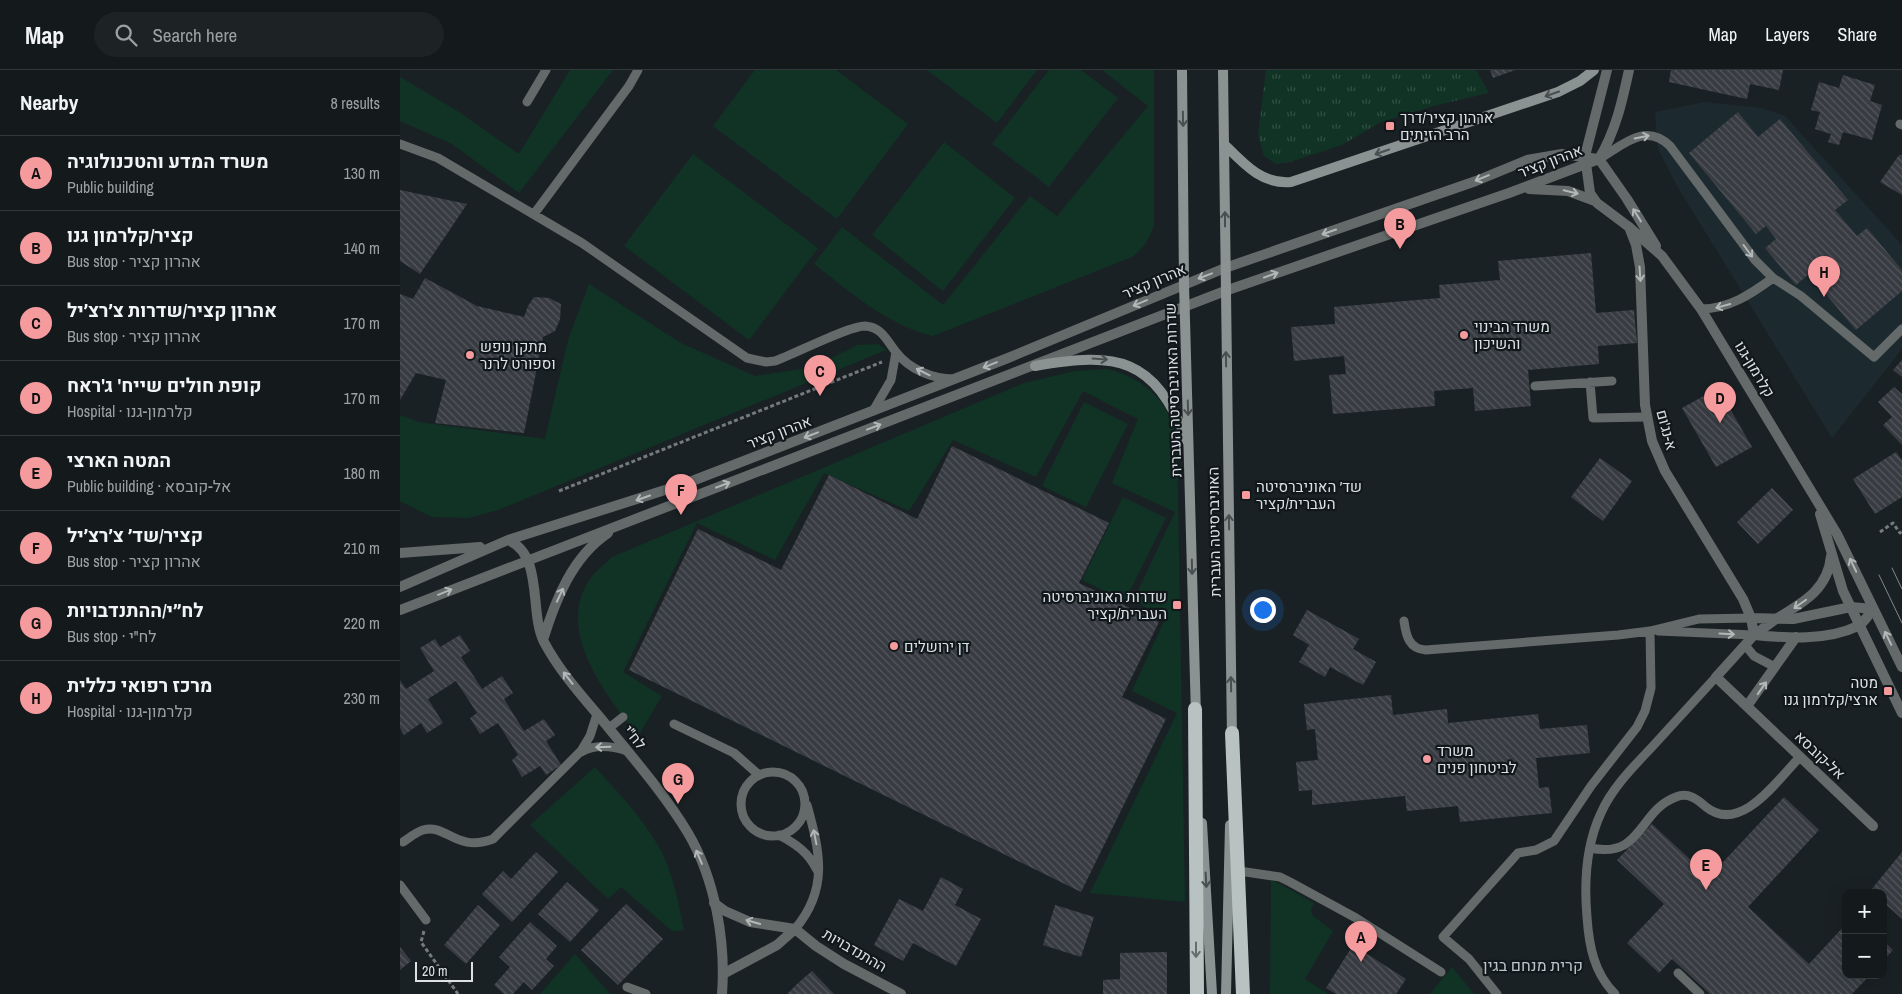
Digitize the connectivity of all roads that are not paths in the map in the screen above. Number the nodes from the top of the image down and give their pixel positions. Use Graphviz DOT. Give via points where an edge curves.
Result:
graph roads {
  1 [pos="546,70"];
  2 [pos="638,70"];
  3 [pos="1182,70"];
  4 [pos="1223,70"];
  5 [pos="1231,70"];
  6 [pos="1594,70"];
  7 [pos="1607,70"];
  8 [pos="1629,70"];
  9 [pos="527,102"];
  10 [pos="1224,102"];
  11 [pos="400,144"];
  12 [pos="1224,144"];
  13 [pos="1598,159"];
  14 [pos="1584,160"];
  15 [pos="1509,193"];
  16 [pos="1597,203"];
  17 [pos="534,214"];
  18 [pos="1629,227"];
  19 [pos="1662,256"];
  20 [pos="1225,268"];
  21 [pos="1773,278"];
  22 [pos="1184,284"];
  23 [pos="1225,291"];
  24 [pos="1185,307"];
  25 [pos="1701,309"];
  26 [pos="1902,329"];
  27 [pos="896,352"];
  28 [pos="1034,366"];
  29 [pos="955,379"];
  30 [pos="1612,381"];
  31 [pos="1590,382"];
  32 [pos="1535,386"];
  33 [pos="873,411"];
  34 [pos="1646,417"];
  35 [pos="1190,448"];
  36 [pos="1817,501"];
  37 [pos="628,521"];
  38 [pos="508,540"];
  39 [pos="400,553"];
  40 [pos="1831,553"];
  41 [pos="527,560"];
  42 [pos="400,587"];
  43 [pos="1851,607"];
  44 [pos="1873,609"];
  45 [pos="400,610"];
  46 [pos="1699,618"];
  47 [pos="1751,618"];
  48 [pos="1776,619"];
  49 [pos="1404,621"];
  50 [pos="1859,625"];
  51 [pos="1650,631"];
  52 [pos="1700,633"];
  53 [pos="1754,635"];
  54 [pos="1796,637"];
  55 [pos="543,640"];
  56 [pos="1745,645"];
  57 [pos="1775,667"];
  58 [pos="1902,667"];
  59 [pos="1716,677"];
  60 [pos="1747,706"];
  61 [pos="1195,709"];
  62 [pos="1902,713"];
  63 [pos="597,714"];
  64 [pos="623,717"];
  65 [pos="674,724"];
  66 [pos="609,728"];
  67 [pos="1232,733"];
  68 [pos="628,751"];
  69 [pos="578,754"];
  70 [pos="1800,756"];
  71 [pos="759,775"];
  72 [pos="805,800"];
  73 [pos="1873,826"];
  74 [pos="779,836"];
  75 [pos="403,842"];
  76 [pos="1590,848"];
  77 [pos="1239,871"];
  78 [pos="820,875"];
  79 [pos="400,885"];
  80 [pos="714,904"];
  81 [pos="426,920"];
  82 [pos="795,929"];
  83 [pos="1441,972"];
  84 [pos="1678,973"];
  85 [pos="723,974"];
  86 [pos="627,987"];
  87 [pos="646,994"];
  88 [pos="722,994"];
  89 [pos="901,994"];
  90 [pos="1197,994"];
  91 [pos="1212,994"];
  92 [pos="1226,994"];
  93 [pos="1243,994"];
  94 [pos="1497,994"];
  95 [pos="1615,994"];
  96 [pos="1700,994"];
  1 -- 9 [label="lane"];
  2 -- 17 [label="lane"];
  3 -- 22 [label="main road, שדרות האוניברסיטה העברית, one-way"];
  4 -- 10 [label="main road, האוניברסיטה העברית"];
  5 -- 10 [label="main road"];
  6 -- 12 [label="main road, one-way" via="1558,92 1300,180 1280,183 1268,180"];
  7 -- 14 [label="street"];
  8 -- 13 [label="street" via="1619,116"];
  10 -- 12 [label="main road, האוניברסיטה העברית"];
  11 -- 17 [label="lane" via="438,158"];
  20 -- 12 [label="main road, האוניברסיטה העברית, one-way"];
  13 -- 14 [label="street, אהרון קציר"];
  19 -- 13 [label="street, קלרמון-גנו, one-way"];
  13 -- 21 [label="lane, one-way" via="1640,136 1652,135 1661,139 1676,154 1755,260"];
  14 -- 15 [label="street, אהרון קציר"];
  14 -- 16 [label="street, קלרמון-גנו" via="1588,188"];
  14 -- 20 [label="street, אהרון קציר, one-way" via="1557,154 1527,160"];
  15 -- 16 [label="street, one-way" via="1525,189 1557,189 1577,193"];
  23 -- 15 [label="street, אהרון קציר, one-way"];
  16 -- 18 [label="street, קלרמון-גנו"];
  17 -- 27 [label="lane" via="582,243 747,358 775,361 865,326 884,335"];
  18 -- 19 [label="street, קלרמון-גנו"];
  18 -- 34 [label="street, א-נג'ום, one-way" via="1640,267"];
  19 -- 25 [label="street, קלרמון-גנו"];
  20 -- 22 [label="street, אהרון קציר, one-way"];
  20 -- 23 [label="main road, האוניברסיטה העברית"];
  21 -- 25 [label="lane, one-way" via="1740,300"];
  21 -- 26 [label="lane" via="1801,296 1874,357"];
  22 -- 24 [label="main road, שדרות האוניברסיטה העברית"];
  22 -- 29 [label="street, אהרון קציר, one-way"];
  23 -- 24 [label="street, אהרון קציר"];
  67 -- 23 [label="main road, האוניברסיטה העברית, one-way"];
  24 -- 28 [label="street, אהרון קציר"];
  24 -- 35 [label="main road, שדרות האוניברסיטה העברית, one-way"];
  25 -- 36 [label="street, קלרמון-גנו"];
  29 -- 27 [label="lane, one-way" via="924,373"];
  27 -- 33 [label="lane" via="891,380"];
  28 -- 35 [label="main road, one-way" via="1096,359 1137,369 1163,393"];
  37 -- 28 [label="street, אהרון קציר, one-way"];
  29 -- 33 [label="street, אהרון קציר"];
  30 -- 31 [label="lane"];
  31 -- 32 [label="lane"];
  31 -- 34 [label="lane" via="1593,418"];
  33 -- 38 [label="street, אהרון קציר, one-way" via="687,483"];
  34 -- 47 [label="street, א-נג'ום" via="1665,471 1736,587"];
  35 -- 61 [label="main road, שדרות האוניברסיטה העברית, one-way"];
  36 -- 40 [label="street, קלרמון-גנו"];
  44 -- 36 [label="street, קלרמון-גנו, one-way" via="1847,553"];
  37 -- 41 [label="street, אהרון קציר"];
  55 -- 37 [label="street, one-way" via="559,597 578,562 605,534"];
  38 -- 39 [label="street" via="463,550"];
  38 -- 41 [label="street, לח\"י" via="521,548"];
  38 -- 42 [label="street, אהרון קציר"];
  40 -- 43 [label="street, קלרמון-גנו"];
  40 -- 48 [label="street, one-way" via="1828,574 1819,588"];
  45 -- 41 [label="street, אהרון קציר, one-way"];
  41 -- 55 [label="street, לח\"י"];
  43 -- 44 [label="street"];
  43 -- 48 [label="street"];
  43 -- 50 [label="street, קלרמון-גנו"];
  44 -- 50 [label="street"];
  58 -- 44 [label="street, קלרמון-גנו, one-way"];
  46 -- 47 [label="lane"];
  46 -- 51 [label="lane"];
  46 -- 52 [label="lane"];
  47 -- 48 [label="street"];
  47 -- 53 [label="street, א-נג'ום"];
  48 -- 53 [label="street"];
  49 -- 51 [label="lane" via="1408,639 1419,650"];
  50 -- 54 [label="street" via="1830,634"];
  50 -- 62 [label="street, קלרמון-גנו"];
  51 -- 52 [label="lane"];
  51 -- 94 [label="lane" via="1652,688 1636,728 1554,841 1536,850 1518,852 1443,937 1469,959"];
  52 -- 53 [label="lane, one-way"];
  53 -- 54 [label="street"];
  53 -- 56 [label="street"];
  54 -- 57 [label="street"];
  63 -- 55 [label="street, לח\"י, one-way" via="561,670"];
  56 -- 57 [label="lane" via="1754,656"];
  56 -- 59 [label="street"];
  60 -- 57 [label="street, one-way"];
  59 -- 60 [label="street, אל-קובסא"];
  59 -- 76 [label="lane" via="1612,794 1601,813"];
  60 -- 70 [label="street, אל-קובסא"];
  61 -- 90 [label="highway, one-way"];
  61 -- 91 [label="main road, one-way"];
  63 -- 66 [label="street, לח\"י"];
  63 -- 69 [label="lane" via="590,736"];
  64 -- 66 [label="lane"];
  65 -- 71 [label="lane" via="734,754"];
  66 -- 68 [label="street, לח\"י"];
  67 -- 77 [label="highway"];
  67 -- 92 [label="main road, האוניברסיטה העברית"];
  68 -- 69 [label="lane, one-way" via="595,747"];
  80 -- 68 [label="street, לח\"י, one-way" via="689,834"];
  69 -- 75 [label="lane" via="493,840 482,844 458,841 430,828"];
  70 -- 73 [label="street, אל-קובסא"];
  70 -- 76 [label="lane" via="1745,811 1724,815 1710,810 1693,797 1680,796 1663,805 1620,849 1607,852"];
  71 -- 72 [label="lane" via="769,772 788,776 797,782"];
  71 -- 74 [label="lane" via="743,794 745,819 759,833"];
  72 -- 74 [label="lane" via="802,819 796,827"];
  78 -- 72 [label="lane, one-way" via="815,837"];
  74 -- 78 [label="lane" via="800,846"];
  76 -- 95 [label="lane" via="1585,893 1589,941 1600,976"];
  77 -- 83 [label="lane" via="1290,882 1356,918"];
  77 -- 93 [label="highway"];
  78 -- 82 [label="lane" via="812,905"];
  79 -- 81 [label="lane"];
  82 -- 80 [label="street, one-way" via="750,922"];
  80 -- 85 [label="street, לח\"י"];
  82 -- 85 [label="street" via="777,945"];
  82 -- 89 [label="street, ההתנדבויות" via="844,964"];
  84 -- 96 [label="lane"];
  85 -- 88 [label="street, לח\"י"];
  86 -- 87 [label="lane"];
}
